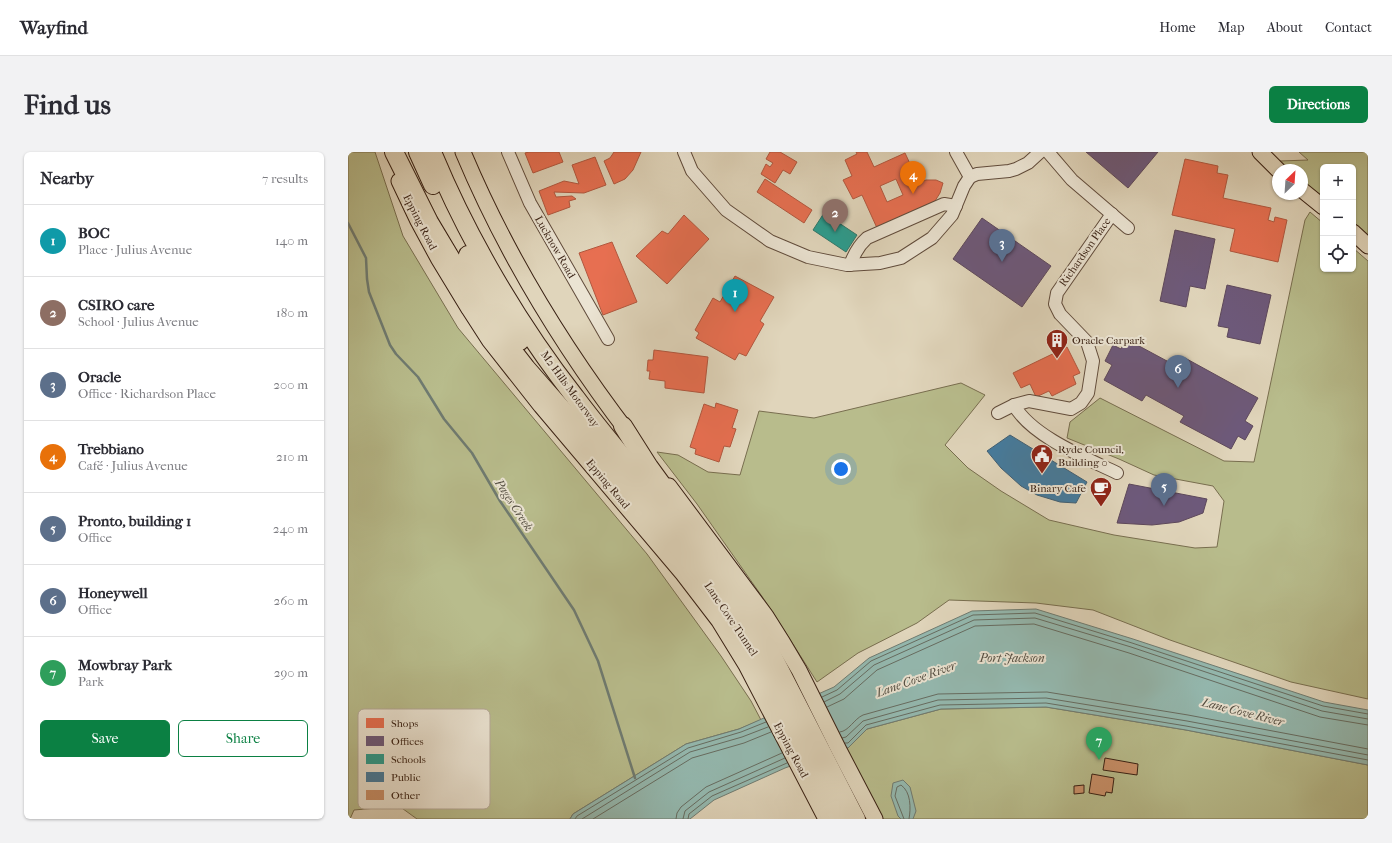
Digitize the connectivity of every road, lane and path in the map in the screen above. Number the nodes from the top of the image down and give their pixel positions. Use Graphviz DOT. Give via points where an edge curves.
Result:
graph roads {
  1 [pos="387,152"];
  2 [pos="394,152"];
  3 [pos="418,152"];
  4 [pos="432,152"];
  5 [pos="463,152"];
  6 [pos="508,152"];
  7 [pos="684,152"];
  8 [pos="956,152"];
  9 [pos="1040,152"];
  10 [pos="1048,152"];
  11 [pos="1260,152"];
  12 [pos="1272,164"];
  13 [pos="970,177"];
  14 [pos="1308,195"];
  15 [pos="1320,205"];
  16 [pos="956,206"];
  17 [pos="1112,214"];
  18 [pos="1128,228"];
  19 [pos="1356,235"];
  20 [pos="1368,246"];
  21 [pos="850,265"];
  22 [pos="608,339"];
  23 [pos="1014,405"];
  24 [pos="998,413"];
  25 [pos="623,426"];
  26 [pos="589,440"];
  27 [pos="1117,473"];
  28 [pos="742,605"];
  29 [pos="775,691"];
  30 [pos="822,782"];
  31 [pos="826,819"];
  32 [pos="840,819"];
  33 [pos="856,819"];
  34 [pos="875,819"];
  1 -- 29 [label="main road, Epping Road" via="428,239 489,340 698,593 733,643"];
  2 -- 26 [label="highway" via="429,222 475,299 526,368"];
  3 -- 26 [label="highway, M2 Hills Motorway" via="482,281 526,351"];
  4 -- 28 [label="highway, M2 Hills Motorway" via="476,244 529,332 573,396 687,533"];
  5 -- 25 [label="main road" via="521,270 583,371"];
  6 -- 22 [label="street, Lucknow Road" via="530,203"];
  7 -- 21 [label="street" via="692,171 726,210 770,241 808,257"];
  8 -- 13 [label="street"];
  9 -- 13 [label="street" via="1028,163 1016,169"];
  10 -- 17 [label="street, Richardson Place" via="1072,180"];
  11 -- 12 [label="main road"];
  13 -- 16 [label="street"];
  14 -- 15 [label="main road"];
  16 -- 21 [label="street" via="952,215 932,238 901,258 880,263"];
  16 -- 21 [label="street" via="944,204 867,238 860,244"];
  17 -- 18 [label="street, Richardson Place"];
  17 -- 23 [label="street, Richardson Place" via="1057,293 1055,304 1063,318 1087,342 1093,361 1088,393 1081,403 1071,409 1029,401"];
  19 -- 20 [label="main road"];
  23 -- 24 [label="street, Richardson Place"];
  23 -- 27 [label="street" via="1019,414 1044,434 1075,453"];
  25 -- 28 [label="highway"];
  25 -- 34 [label="main road" via="762,610 799,670"];
  26 -- 29 [label="highway, Lane Cove Tunnel" via="725,606 745,636"];
  28 -- 29 [label="highway, Lane Cove Tunnel" via="772,655"];
  29 -- 30 [label="highway, Lane Cove Tunnel"];
  30 -- 31 [label="main road, Epping Road"];
  30 -- 32 [label="highway, Lane Cove Tunnel"];
  30 -- 33 [label="highway, Lane Cove Tunnel"];
}
